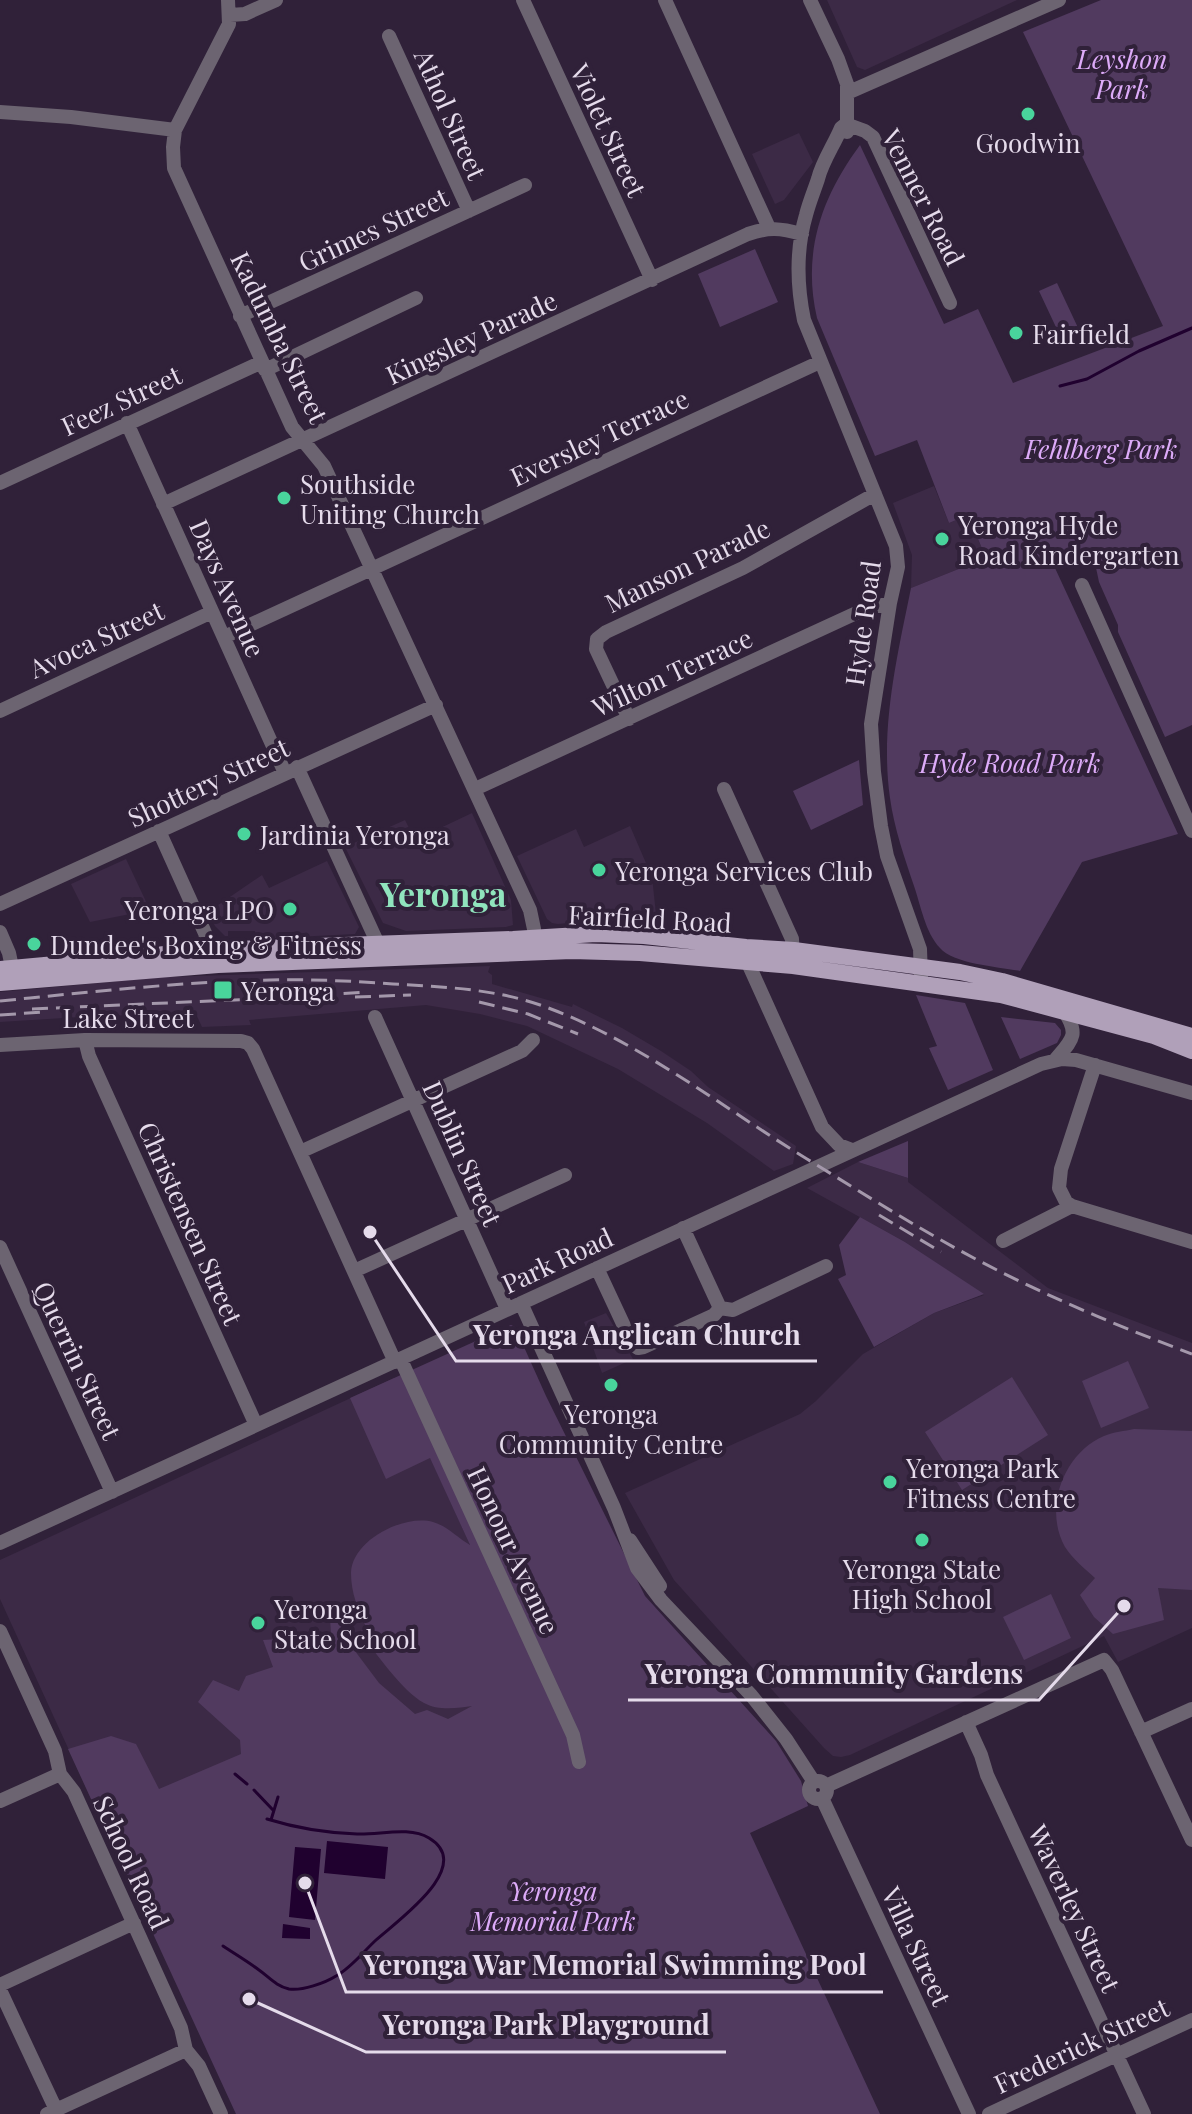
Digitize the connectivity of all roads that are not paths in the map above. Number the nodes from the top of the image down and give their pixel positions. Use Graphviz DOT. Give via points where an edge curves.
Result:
graph roads {
  1 [pos="276,0"];
  2 [pos="523,0"];
  3 [pos="665,0"];
  4 [pos="810,0"];
  5 [pos="1059,0"];
  6 [pos="229,8"];
  7 [pos="389,36"];
  8 [pos="847,93"];
  9 [pos="0,112"];
  10 [pos="846,124"];
  11 [pos="175,130"];
  12 [pos="525,185"];
  13 [pos="469,211"];
  14 [pos="769,228"];
  15 [pos="802,234"];
  16 [pos="652,280"];
  17 [pos="416,298"];
  18 [pos="950,303"];
  19 [pos="240,316"];
  20 [pos="820,362"];
  21 [pos="263,366"];
  22 [pos="127,423"];
  23 [pos="303,441"];
  24 [pos="0,483"];
  25 [pos="875,494"];
  26 [pos="163,504"];
  27 [pos="371,569"];
  28 [pos="1082,585"];
  29 [pos="890,603"];
  30 [pos="212,612"];
  31 [pos="224,637"];
  32 [pos="436,705"];
  33 [pos="0,711"];
  34 [pos="629,719"];
  35 [pos="291,770"];
  36 [pos="475,789"];
  37 [pos="724,789"];
  38 [pos="159,831"];
  39 [pos="1192,831"];
  40 [pos="0,904"];
  41 [pos="0,932"];
  42 [pos="378,944"];
  43 [pos="535,945"];
  44 [pos="209,950"];
  45 [pos="747,955"];
  46 [pos="794,958"];
  47 [pos="921,974"];
  48 [pos="7,975"];
  49 [pos="1064,1011"];
  50 [pos="375,1017"];
  51 [pos="1192,1036"];
  52 [pos="85,1040"];
  53 [pos="533,1040"];
  54 [pos="0,1045"];
  55 [pos="253,1049"];
  56 [pos="1192,1051"];
  57 [pos="1055,1060"];
  58 [pos="1095,1065"];
  59 [pos="1192,1093"];
  60 [pos="413,1101"];
  61 [pos="852,1150"];
  62 [pos="300,1152"];
  63 [pos="565,1175"];
  64 [pos="1072,1206"];
  65 [pos="467,1219"];
  66 [pos="683,1228"];
  67 [pos="1003,1241"];
  68 [pos="1192,1242"];
  69 [pos="0,1247"];
  70 [pos="826,1266"];
  71 [pos="597,1268"];
  72 [pos="354,1271"];
  73 [pos="514,1306"];
  74 [pos="720,1308"];
  75 [pos="398,1361"];
  76 [pos="256,1425"];
  77 [pos="112,1492"];
  78 [pos="0,1543"];
  79 [pos="0,1631"];
  80 [pos="1192,1709"];
  81 [pos="966,1722"];
  82 [pos="1141,1732"];
  83 [pos="579,1762"];
  84 [pos="60,1774"];
  85 [pos="820,1789"];
  86 [pos="0,1801"];
  87 [pos="1192,1840"];
  88 [pos="134,1923"];
  89 [pos="0,1987"];
  90 [pos="1192,2020"];
  91 [pos="186,2050"];
  92 [pos="1117,2055"];
  93 [pos="54,2113"];
  94 [pos="221,2114"];
  95 [pos="971,2114"];
  96 [pos="989,2114"];
  97 [pos="1144,2114"];
  1 -- 6 [label="street" via="244,15"];
  2 -- 16 [label="street, Violet Street"];
  3 -- 14 [label="street"];
  4 -- 8 [label="street, Hyde Road" via="842,69"];
  5 -- 8 [label="street"];
  6 -- 11 [label="street, Kadumba Street" via="224,34"];
  7 -- 13 [label="street, Athol Street"];
  8 -- 10 [label="street, Hyde Road"];
  9 -- 11 [label="street"];
  10 -- 15 [label="street, Hyde Road" via="843,146 816,188"];
  10 -- 18 [label="street, Venner Road" via="873,137"];
  11 -- 19 [label="street, Kadumba Street" via="174,168"];
  12 -- 13 [label="street, Grimes Street"];
  13 -- 19 [label="street, Grimes Street"];
  14 -- 15 [label="street"];
  14 -- 16 [label="street, Kingsley Parade"];
  15 -- 20 [label="street, Hyde Road" via="799,294"];
  16 -- 23 [label="street, Kingsley Parade"];
  17 -- 21 [label="street, Feez Street"];
  19 -- 21 [label="street, Kadumba Street"];
  20 -- 25 [label="street, Hyde Road"];
  20 -- 27 [label="street, Eversley Terrace"];
  21 -- 22 [label="street, Feez Street"];
  21 -- 23 [label="street, Kadumba Street"];
  22 -- 24 [label="street, Feez Street"];
  22 -- 26 [label="street, Days Avenue"];
  23 -- 26 [label="street, Kingsley Parade"];
  23 -- 27 [label="street, Kadumba Street" via="324,466"];
  25 -- 29 [label="street, Hyde Road" via="898,557"];
  25 -- 34 [label="street, Manson Parade" via="743,568 597,639 596,649"];
  26 -- 30 [label="street, Days Avenue"];
  27 -- 31 [label="street, Eversley Terrace"];
  27 -- 32 [label="street, Kadumba Street"];
  28 -- 39 [label="street"];
  29 -- 34 [label="street, Wilton Terrace" via="865,609"];
  29 -- 47 [label="street, Hyde Road" via="871,724 874,772 887,856 920,949"];
  30 -- 31 [label="street, Days Avenue"];
  30 -- 33 [label="street, Avoca Street"];
  31 -- 35 [label="street, Days Avenue"];
  32 -- 35 [label="street, Shottery Street"];
  32 -- 36 [label="street, Kadumba Street"];
  34 -- 36 [label="street, Wilton Terrace"];
  35 -- 38 [label="street, Shottery Street"];
  35 -- 42 [label="street, Days Avenue"];
  36 -- 43 [label="street, Kadumba Street" via="530,910"];
  37 -- 46 [label="street" via="789,930"];
  38 -- 40 [label="street, Shottery Street"];
  38 -- 44 [label="street"];
  41 -- 48 [label="street"];
  42 -- 43 [label="main road, Fairfield Road"];
  42 -- 44 [label="main road, Fairfield Road"];
  43 -- 45 [label="main road, Fairfield Road" via="596,934 644,936"];
  43 -- 48 [label="main road, Fairfield Road"];
  44 -- 48 [label="main road, Fairfield Road"];
  45 -- 46 [label="main road, Fairfield Road"];
  45 -- 61 [label="street" via="822,1127"];
  46 -- 47 [label="main road, Fairfield Road"];
  47 -- 49 [label="main road, Fairfield Road"];
  47 -- 51 [label="main road, Fairfield Road" via="1002,981"];
  49 -- 56 [label="main road, Fairfield Road"];
  49 -- 57 [label="street" via="1073,1035"];
  50 -- 60 [label="street, Dublin Street"];
  52 -- 54 [label="street, Lake Street"];
  52 -- 55 [label="street, Lake Street" via="241,1041"];
  52 -- 76 [label="street, Christensen Street"];
  53 -- 60 [label="street" via="522,1051"];
  55 -- 62 [label="street, Honour Avenue"];
  57 -- 58 [label="street, Park Road"];
  57 -- 61 [label="street, Park Road"];
  58 -- 59 [label="street"];
  58 -- 64 [label="street" via="1061,1169 1059,1188"];
  60 -- 62 [label="street"];
  60 -- 65 [label="street, Dublin Street"];
  61 -- 66 [label="street, Park Road"];
  62 -- 72 [label="street, Honour Avenue"];
  63 -- 65 [label="street"];
  64 -- 67 [label="street"];
  64 -- 68 [label="street"];
  65 -- 72 [label="street"];
  65 -- 73 [label="street, Dublin Street"];
  66 -- 71 [label="street, Park Road"];
  66 -- 74 [label="street"];
  69 -- 77 [label="street, Querrin Street"];
  70 -- 74 [label="street" via="733,1310"];
  71 -- 73 [label="street, Park Road"];
  71 -- 74 [label="street" via="638,1348"];
  72 -- 75 [label="street, Honour Avenue"];
  73 -- 75 [label="street, Park Road"];
  73 -- 85 [label="street, Villa Street" via="625,1533 677,1615 751,1695"];
  75 -- 76 [label="street, Park Road"];
  75 -- 83 [label="street, Honour Avenue" via="573,1735"];
  76 -- 77 [label="street, Park Road"];
  77 -- 78 [label="street, Park Road"];
  79 -- 84 [label="street, School Road" via="55,1751"];
  80 -- 82 [label="street"];
  81 -- 82 [label="street" via="1104,1660"];
  81 -- 85 [label="street"];
  81 -- 92 [label="street, Waverley Street"];
  82 -- 87 [label="street"];
  84 -- 86 [label="street"];
  84 -- 88 [label="street, School Road" via="74,1792"];
  85 -- 95 [label="street, Villa Street"];
  88 -- 89 [label="street"];
  88 -- 91 [label="street, School Road"];
  89 -- 93 [label="street"];
  90 -- 92 [label="street, Frederick Street"];
  91 -- 93 [label="street"];
  91 -- 94 [label="street, School Road"];
  92 -- 96 [label="street, Frederick Street"];
  92 -- 97 [label="street, Waverley Street"];
}
